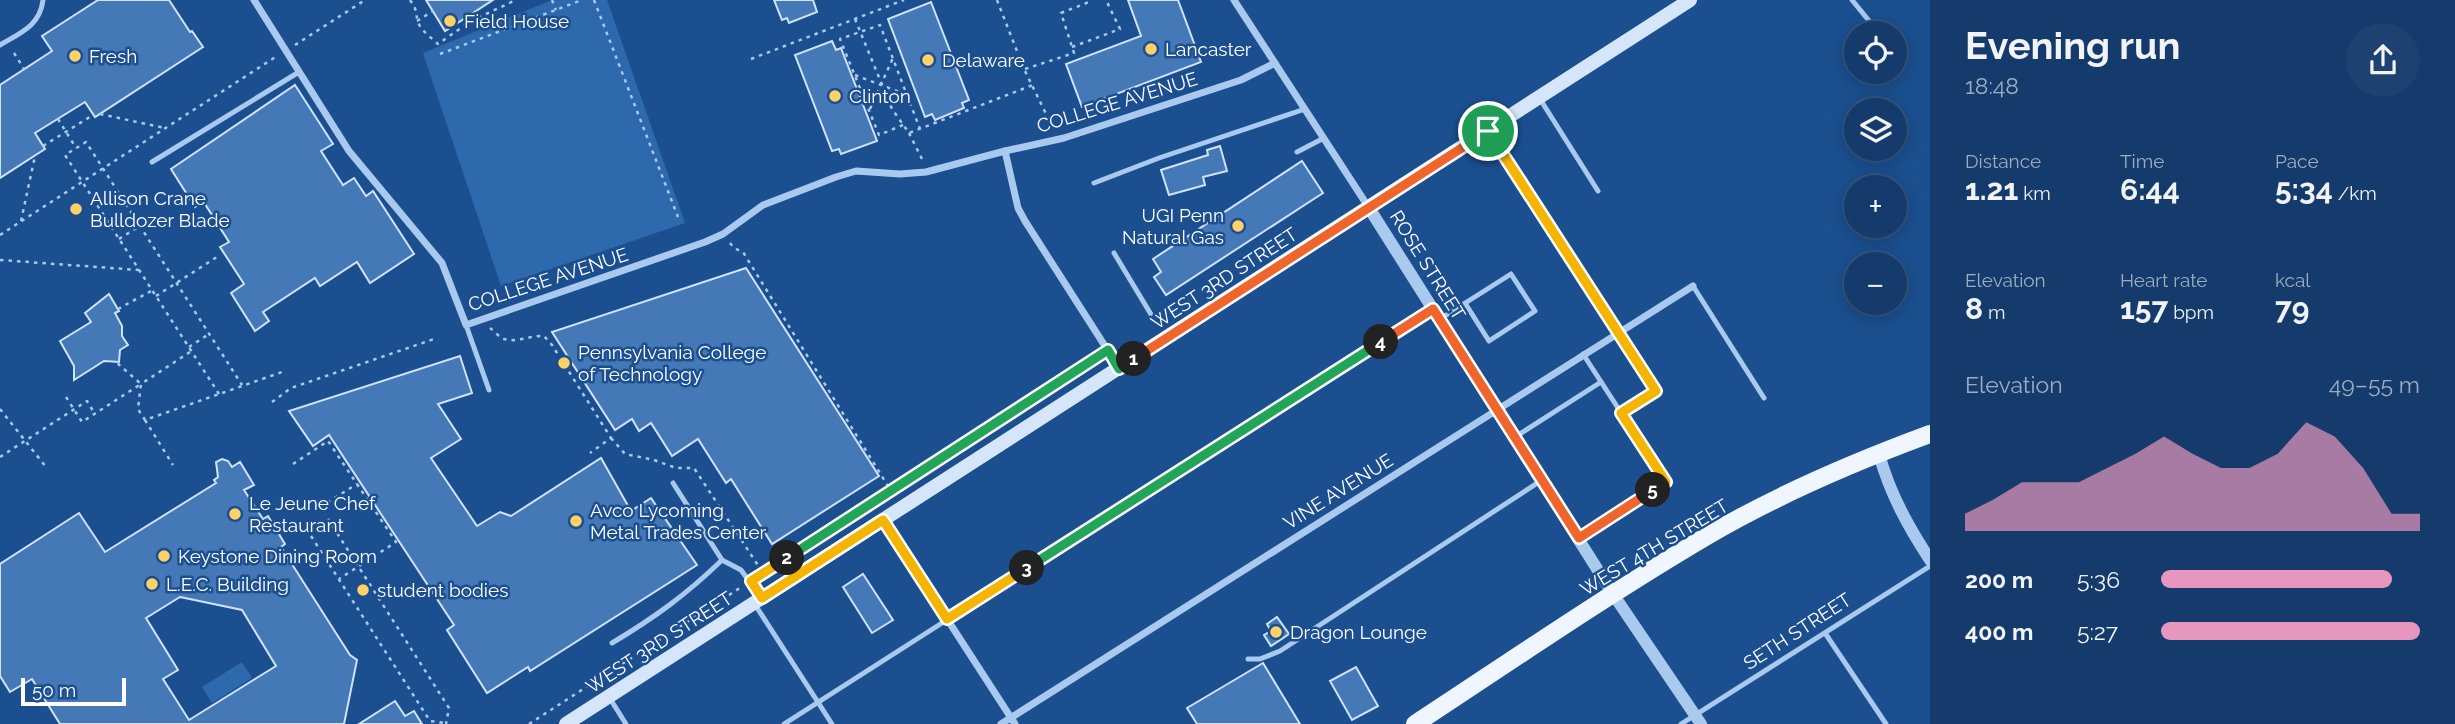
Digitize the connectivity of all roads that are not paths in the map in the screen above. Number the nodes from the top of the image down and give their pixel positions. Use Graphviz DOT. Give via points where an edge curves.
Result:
graph roads {
  1 [pos="43,0"];
  2 [pos="254,0"];
  3 [pos="1234,0"];
  4 [pos="1690,0"];
  5 [pos="1852,0"];
  6 [pos="1869,21"];
  7 [pos="0,45"];
  8 [pos="1275,63"];
  9 [pos="299,72"];
  10 [pos="1539,99"];
  11 [pos="1305,109"];
  12 [pos="1488,131"];
  13 [pos="1324,138"];
  14 [pos="1005,151"];
  15 [pos="1297,152"];
  16 [pos="152,162"];
  17 [pos="1094,183"];
  18 [pos="1598,191"];
  19 [pos="1369,208"];
  20 [pos="1114,253"];
  21 [pos="1693,286"];
  22 [pos="1465,303"];
  23 [pos="1437,314"];
  24 [pos="1155,321"];
  25 [pos="466,325"];
  26 [pos="1618,332"];
  27 [pos="1583,354"];
  28 [pos="1119,369"];
  29 [pos="1601,382"];
  30 [pos="489,390"];
  31 [pos="1763,398"];
  32 [pos="1497,408"];
  33 [pos="1621,413"];
  34 [pos="1930,434"];
  35 [pos="1515,437"];
  36 [pos="1879,454"];
  37 [pos="1542,480"];
  38 [pos="673,483"];
  39 [pos="883,520"];
  40 [pos="1579,538"];
  41 [pos="722,560"];
  42 [pos="1930,563"];
  43 [pos="1613,594"];
  44 [pos="758,601"];
  45 [pos="947,619"];
  46 [pos="1825,633"];
  47 [pos="612,642"];
  48 [pos="1248,659"];
  49 [pos="608,697"];
  50 [pos="818,703"];
  51 [pos="1698,720"];
  52 [pos="1013,721"];
  53 [pos="566,724"];
  54 [pos="626,724"];
  55 [pos="785,724"];
  56 [pos="832,724"];
  57 [pos="1001,724"];
  58 [pos="1415,724"];
  59 [pos="1681,724"];
  60 [pos="1886,724"];
  1 -- 7 [label="lane" via="34,24"];
  2 -- 9 [label="street, COLLEGE AVENUE"];
  3 -- 8 [label="street, ROSE STREET"];
  4 -- 10 [label="main road, WEST 3RD STREET"];
  5 -- 6 [label="lane"];
  8 -- 11 [label="street, ROSE STREET"];
  8 -- 14 [label="street, COLLEGE AVENUE" via="1241,80 1063,138"];
  9 -- 16 [label="lane"];
  9 -- 25 [label="street, COLLEGE AVENUE" via="349,151 442,263"];
  10 -- 12 [label="main road, WEST 3RD STREET"];
  10 -- 18 [label="lane"];
  11 -- 13 [label="street, ROSE STREET"];
  11 -- 17 [label="lane"];
  12 -- 19 [label="main road, WEST 3RD STREET"];
  12 -- 26 [label="lane"];
  13 -- 15 [label="lane"];
  13 -- 19 [label="street, ROSE STREET"];
  14 -- 25 [label="street, COLLEGE AVENUE" via="926,172 856,172 836,177 763,205 705,242"];
  14 -- 28 [label="street" via="1024,221"];
  19 -- 23 [label="street, ROSE STREET"];
  19 -- 28 [label="main road, WEST 3RD STREET"];
  20 -- 24 [label="lane"];
  21 -- 26 [label="street, VINE AVENUE"];
  21 -- 31 [label="lane"];
  22 -- 22 [label="lane" via="1511,274 1535,311 1489,341"];
  22 -- 23 [label="lane"];
  23 -- 32 [label="street, ROSE STREET"];
  23 -- 45 [label="lane"];
  25 -- 30 [label="lane"];
  26 -- 27 [label="street, VINE AVENUE"];
  26 -- 33 [label="lane" via="1656,391"];
  27 -- 29 [label="lane"];
  27 -- 32 [label="street, VINE AVENUE"];
  28 -- 39 [label="main road, WEST 3RD STREET"];
  29 -- 33 [label="lane"];
  29 -- 35 [label="lane"];
  32 -- 35 [label="street, ROSE STREET"];
  32 -- 52 [label="street, VINE AVENUE"];
  33 -- 40 [label="lane" via="1666,482"];
  34 -- 36 [label="main road, WEST 4TH STREET"];
  35 -- 37 [label="street, ROSE STREET"];
  36 -- 42 [label="street" via="1897,506"];
  36 -- 43 [label="main road, WEST 4TH STREET" via="1720,529"];
  37 -- 40 [label="street, ROSE STREET"];
  37 -- 48 [label="lane" via="1287,646 1261,659"];
  38 -- 41 [label="lane"];
  39 -- 44 [label="main road, WEST 3RD STREET"];
  39 -- 45 [label="street"];
  40 -- 43 [label="street, ROSE STREET"];
  41 -- 44 [label="lane" via="751,581"];
  41 -- 47 [label="lane" via="651,620"];
  42 -- 46 [label="lane, SETH STREET"];
  43 -- 51 [label="street, ROSE STREET"];
  43 -- 58 [label="main road, WEST 4TH STREET"];
  44 -- 49 [label="main road, WEST 3RD STREET"];
  44 -- 50 [label="lane"];
  45 -- 50 [label="lane"];
  45 -- 52 [label="street"];
  46 -- 51 [label="lane, SETH STREET"];
  46 -- 60 [label="lane"];
  49 -- 53 [label="main road, WEST 3RD STREET"];
  49 -- 54 [label="lane"];
  50 -- 55 [label="lane"];
  50 -- 56 [label="lane"];
  51 -- 59 [label="lane, SETH STREET"];
  52 -- 57 [label="street, VINE AVENUE"];
}
